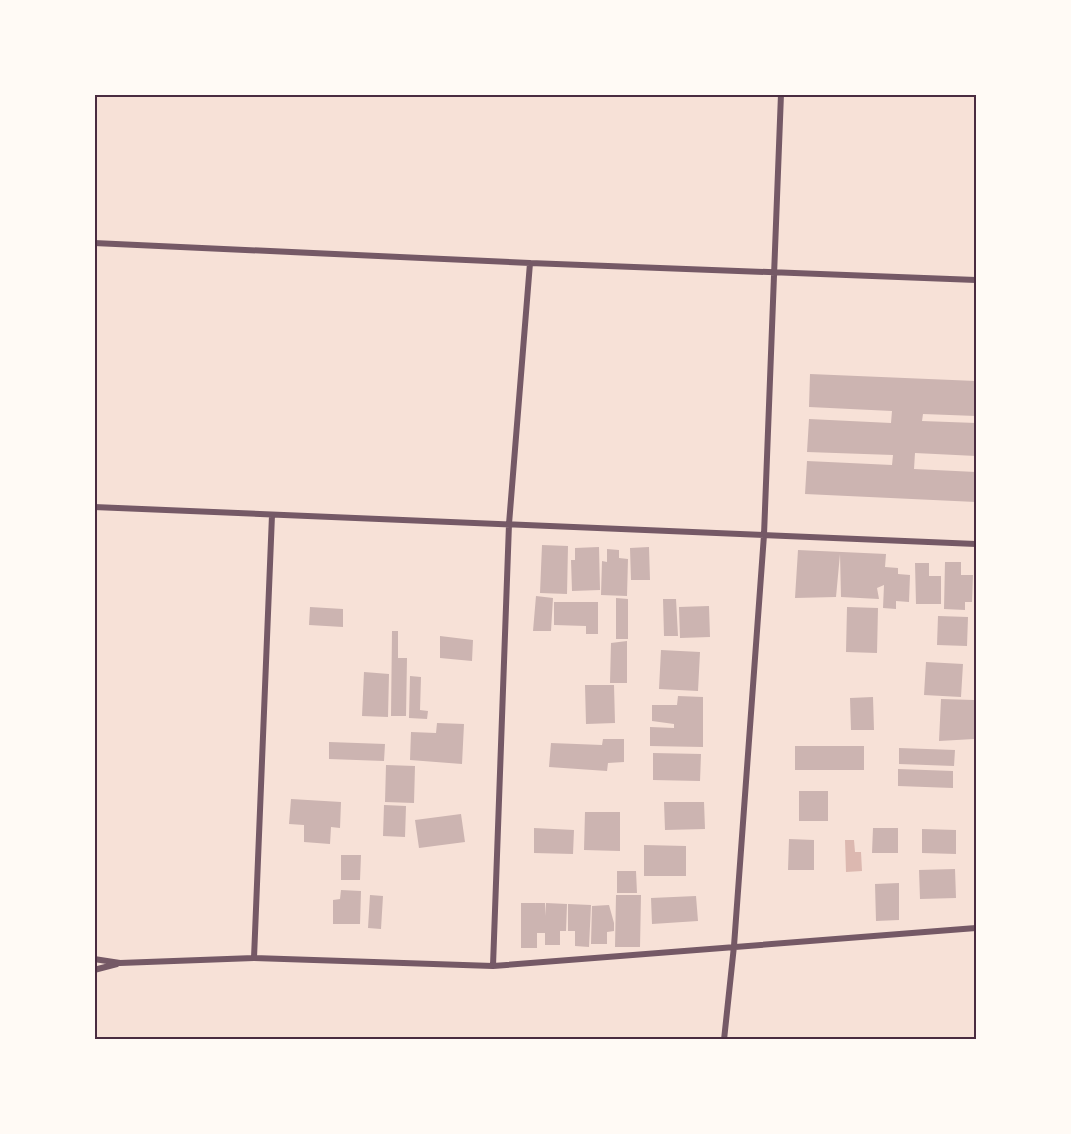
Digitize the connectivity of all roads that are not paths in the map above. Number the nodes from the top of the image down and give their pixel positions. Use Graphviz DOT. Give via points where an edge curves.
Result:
graph roads {
  1 [pos="781,94"];
  2 [pos="94,243"];
  3 [pos="530,263"];
  4 [pos="774,272"];
  5 [pos="976,280"];
  6 [pos="94,507"];
  7 [pos="272,515"];
  8 [pos="509,525"];
  9 [pos="764,535"];
  10 [pos="976,544"];
  11 [pos="976,928"];
  12 [pos="734,946"];
  13 [pos="254,958"];
  14 [pos="94,959"];
  15 [pos="120,963"];
  16 [pos="494,966"];
  17 [pos="94,970"];
  18 [pos="724,1040"];
  1 -- 4 [label="street"];
  2 -- 3 [label="street"];
  3 -- 4 [label="street"];
  3 -- 8 [label="street"];
  4 -- 5 [label="street"];
  4 -- 9 [label="street"];
  6 -- 7 [label="street"];
  7 -- 8 [label="street"];
  7 -- 13 [label="street"];
  8 -- 9 [label="street"];
  8 -- 16 [label="street"];
  9 -- 10 [label="street"];
  9 -- 12 [label="street"];
  11 -- 12 [label="street"];
  12 -- 16 [label="street"];
  12 -- 18 [label="street"];
  13 -- 15 [label="street"];
  13 -- 16 [label="street"];
  14 -- 15 [label="street"];
  15 -- 17 [label="street"];
}
